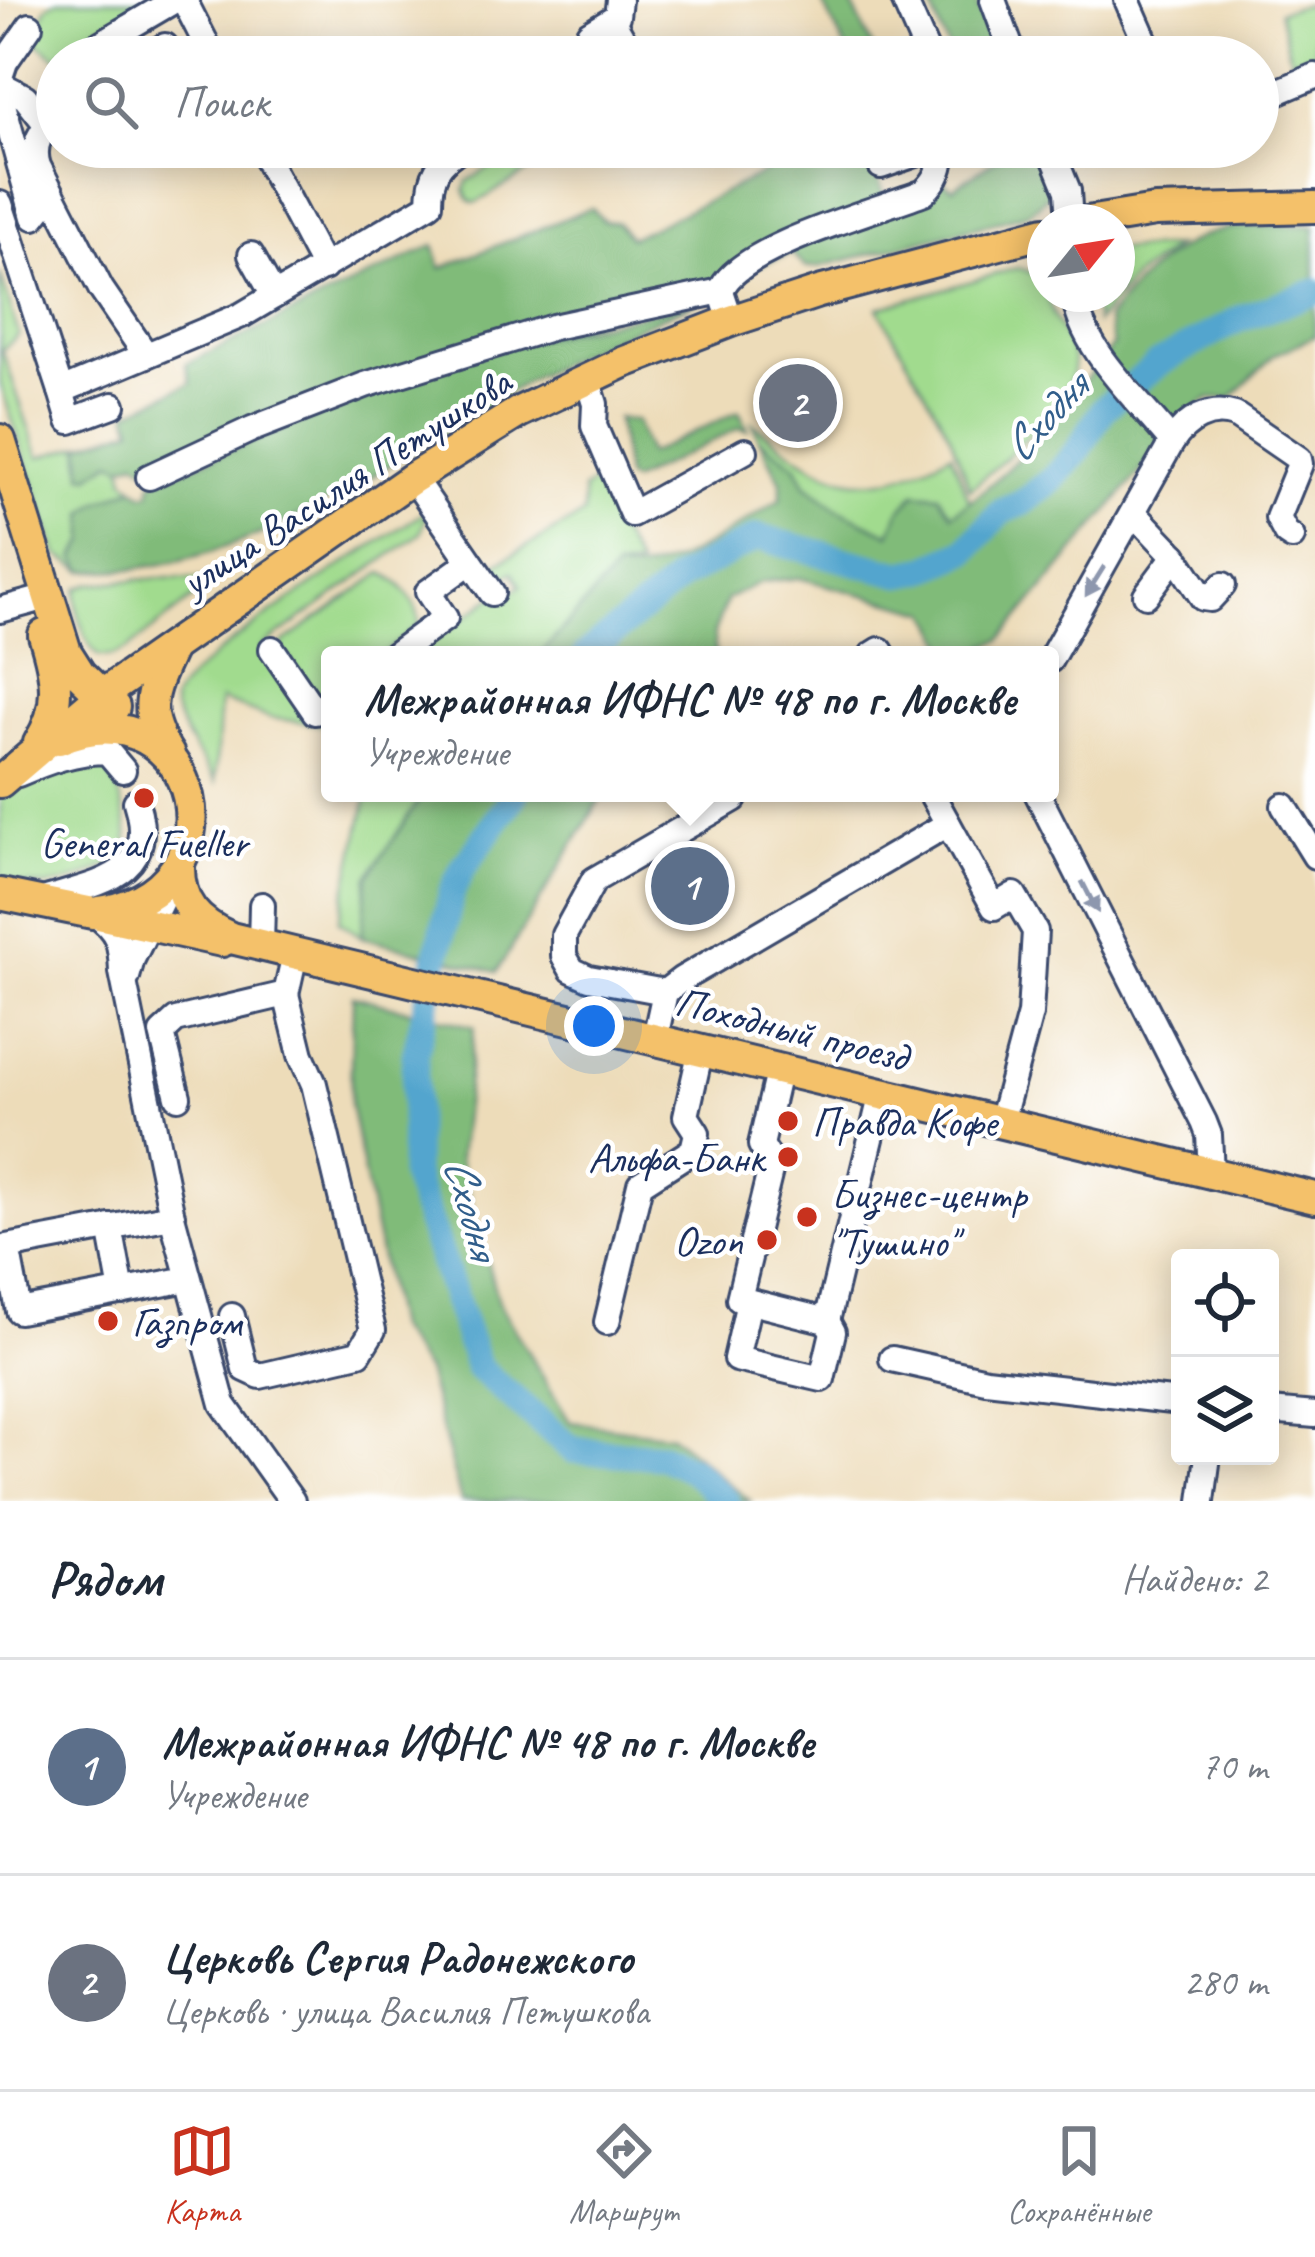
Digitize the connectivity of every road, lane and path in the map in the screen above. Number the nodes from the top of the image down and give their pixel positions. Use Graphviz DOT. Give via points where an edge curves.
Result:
graph roads {
  1 [pos="179,0"];
  2 [pos="904,0"];
  3 [pos="993,0"];
  4 [pos="1127,0"];
  5 [pos="134,24"];
  6 [pos="30,26"];
  7 [pos="114,36"];
  8 [pos="142,36"];
  9 [pos="200,36"];
  10 [pos="920,36"];
  11 [pos="1006,36"];
  12 [pos="1143,36"];
  13 [pos="1315,76"];
  14 [pos="0,81"];
  15 [pos="1279,91"];
  16 [pos="0,94"];
  17 [pos="36,106"];
  18 [pos="40,168"];
  19 [pos="271,168"];
  20 [pos="437,168"];
  21 [pos="941,168"];
  22 [pos="1059,168"];
  23 [pos="52,194"];
  24 [pos="0,204"];
  25 [pos="1069,204"];
  26 [pos="1315,206"];
  27 [pos="1135,214"];
  28 [pos="1027,237"];
  29 [pos="251,255"];
  30 [pos="324,268"];
  31 [pos="274,296"];
  32 [pos="726,306"];
  33 [pos="1076,312"];
  34 [pos="146,355"];
  35 [pos="587,378"];
  36 [pos="62,391"];
  37 [pos="113,405"];
  38 [pos="0,440"];
  39 [pos="1172,442"];
  40 [pos="745,451"];
  41 [pos="148,477"];
  42 [pos="412,478"];
  43 [pos="0,499"];
  44 [pos="1134,513"];
  45 [pos="1292,537"];
  46 [pos="1175,556"];
  47 [pos="470,562"];
  48 [pos="1223,586"];
  49 [pos="492,593"];
  50 [pos="1146,595"];
  51 [pos="33,602"];
  52 [pos="0,610"];
  53 [pos="406,646"];
  54 [pos="1058,646"];
  55 [pos="172,647"];
  56 [pos="272,649"];
  57 [pos="103,695"];
  58 [pos="321,708"];
  59 [pos="160,751"];
  60 [pos="33,754"];
  61 [pos="123,770"];
  62 [pos="0,783"];
  63 [pos="136,802"];
  64 [pos="729,802"];
  65 [pos="937,802"];
  66 [pos="1042,802"];
  67 [pos="1284,806"];
  68 [pos="948,824"];
  69 [pos="1315,856"];
  70 [pos="179,864"];
  71 [pos="0,894"];
  72 [pos="38,902"];
  73 [pos="262,905"];
  74 [pos="93,913"];
  75 [pos="148,927"];
  76 [pos="255,944"];
  77 [pos="295,954"];
  78 [pos="126,985"];
  79 [pos="665,992"];
  80 [pos="286,994"];
  81 [pos="655,1038"];
  82 [pos="701,1049"];
  83 [pos="779,1068"];
  84 [pos="882,1093"];
  85 [pos="178,1097"];
  86 [pos="1001,1122"];
  87 [pos="1210,1172"];
  88 [pos="1315,1198"];
  89 [pos="172,1216"];
  90 [pos="110,1227"];
  91 [pos="188,1279"];
  92 [pos="122,1292"];
  93 [pos="749,1302"];
  94 [pos="232,1316"];
  95 [pos="827,1321"];
  96 [pos="607,1322"];
  97 [pos="892,1359"];
  98 [pos="1171,1401"];
  99 [pos="1279,1412"];
  100 [pos="1315,1415"];
  101 [pos="1207,1465"];
  102 [pos="292,1501"];
  103 [pos="1202,1501"];
  1 -- 5 [label="street"];
  1 -- 9 [label="street"];
  2 -- 10 [label="street"];
  3 -- 11 [label="street"];
  4 -- 12 [label="street"];
  5 -- 7 [label="street"];
  5 -- 8 [label="street"];
  6 -- 14 [label="street"];
  13 -- 15 [label="street"];
  14 -- 17 [label="street"];
  16 -- 23 [label="street" via="34,217"];
  18 -- 23 [label="street"];
  19 -- 30 [label="street"];
  20 -- 30 [label="street" via="430,204"];
  21 -- 32 [label="street" via="924,192 743,265 727,278"];
  22 -- 25 [label="street"];
  23 -- 34 [label="street" via="101,290"];
  24 -- 36 [label="street"];
  26 -- 27 [label="main road"];
  28 -- 32 [label="main road, улица Василия Петушкова" via="819,292"];
  29 -- 31 [label="street"];
  30 -- 31 [label="street"];
  31 -- 34 [label="street"];
  32 -- 35 [label="main road, улица Василия Петушкова"];
  32 -- 41 [label="street" via="553,327 285,415"];
  33 -- 39 [label="street"];
  34 -- 36 [label="street"];
  35 -- 40 [label="street" via="594,427 632,514"];
  35 -- 42 [label="main road, улица Василия Петушкова"];
  36 -- 37 [label="street" via="70,421"];
  38 -- 57 [label="main road" via="70,658"];
  39 -- 44 [label="street"];
  39 -- 45 [label="street" via="1198,418 1224,412 1299,459 1278,518"];
  42 -- 47 [label="street"];
  42 -- 55 [label="main road, улица Василия Петушкова"];
  43 -- 51 [label="main road"];
  44 -- 46 [label="street"];
  44 -- 54 [label="street, one-way"];
  46 -- 48 [label="street" via="1207,600"];
  46 -- 50 [label="street"];
  47 -- 49 [label="street"];
  47 -- 53 [label="street" via="428,592 445,618"];
  51 -- 52 [label="street"];
  51 -- 60 [label="main road" via="58,698"];
  55 -- 57 [label="main road, улица Василия Петушкова"];
  55 -- 59 [label="main road, улица Василия Петушкова" via="149,716"];
  56 -- 58 [label="street" via="315,712"];
  57 -- 59 [label="main road"];
  57 -- 60 [label="main road, улица Василия Петушкова"];
  59 -- 60 [label="main road" via="122,730 97,728"];
  59 -- 70 [label="main road, улица Василия Петушкова" via="193,808"];
  60 -- 62 [label="main road, улица Василия Петушкова"];
  61 -- 62 [label="street" via="107,751 88,751"];
  63 -- 72 [label="street" via="137,857 119,874"];
  64 -- 79 [label="street" via="594,880 563,935 572,970"];
  65 -- 68 [label="street"];
  66 -- 87 [label="street, one-way" via="1204,1122"];
  67 -- 69 [label="street"];
  68 -- 79 [label="street"];
  68 -- 86 [label="street" via="994,907 1014,895 1035,931 1030,1014"];
  70 -- 74 [label="main road" via="157,890"];
  70 -- 75 [label="street"];
  70 -- 76 [label="main road, Походный проезд" via="181,896 197,919"];
  71 -- 72 [label="main road, Походный проезд"];
  72 -- 74 [label="main road, Походный проезд"];
  73 -- 76 [label="street"];
  74 -- 75 [label="main road, Походный проезд"];
  74 -- 78 [label="street" via="118,935"];
  75 -- 76 [label="main road, Походный проезд"];
  75 -- 78 [label="street"];
  76 -- 77 [label="main road, Походный проезд"];
  77 -- 80 [label="street"];
  77 -- 81 [label="main road, Походный проезд"];
  78 -- 89 [label="street"];
  79 -- 81 [label="street"];
  80 -- 85 [label="street" via="176,1020 162,1033"];
  80 -- 94 [label="street" via="373,1330 359,1353 260,1376 245,1369"];
  81 -- 82 [label="main road, Походный проезд"];
  82 -- 83 [label="main road, Походный проезд"];
  82 -- 96 [label="street" via="686,1116 697,1133 693,1150 640,1184"];
  83 -- 84 [label="main road, Походный проезд"];
  83 -- 93 [label="street" via="761,1145 772,1163 739,1299"];
  84 -- 86 [label="main road, Походный проезд"];
  84 -- 95 [label="street"];
  86 -- 87 [label="main road, Походный проезд"];
  87 -- 88 [label="main road, Походный проезд"];
  89 -- 90 [label="street"];
  89 -- 91 [label="street"];
  90 -- 92 [label="street"];
  90 -- 92 [label="street" via="7,1247 19,1312"];
  91 -- 92 [label="street"];
  91 -- 102 [label="street" via="224,1404"];
  93 -- 95 [label="street"];
  93 -- 95 [label="street" via="736,1359 822,1379 833,1332"];
  97 -- 98 [label="street" via="986,1380"];
  99 -- 100 [label="street"];
  101 -- 103 [label="street"];
}
